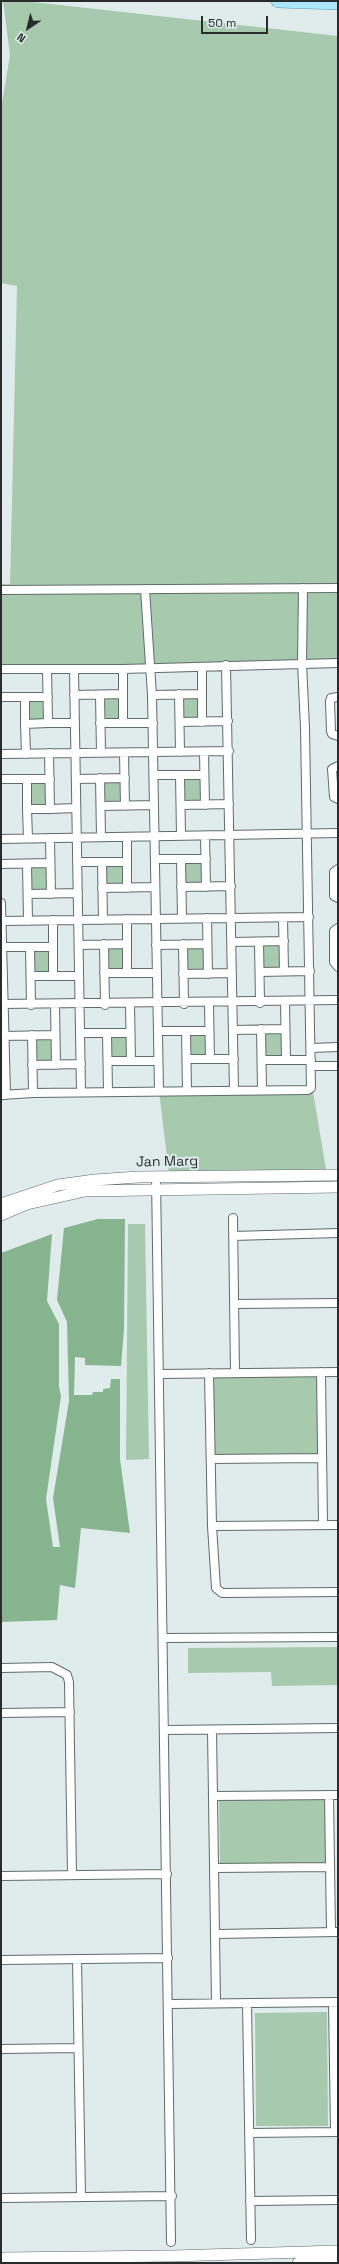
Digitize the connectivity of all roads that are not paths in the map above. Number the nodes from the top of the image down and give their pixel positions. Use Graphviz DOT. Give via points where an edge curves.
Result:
graph roads {
  1 [pos="278,1"];
  2 [pos="338,3"];
  3 [pos="303,588"];
  4 [pos="338,588"];
  5 [pos="145,589"];
  6 [pos="1,590"];
  7 [pos="302,663"];
  8 [pos="338,663"];
  9 [pos="226,665"];
  10 [pos="202,667"];
  11 [pos="151,668"];
  12 [pos="1,669"];
  13 [pos="47,669"];
  14 [pos="74,669"];
  15 [pos="123,669"];
  16 [pos="123,694"];
  17 [pos="152,694"];
  18 [pos="179,694"];
  19 [pos="202,694"];
  20 [pos="74,695"];
  21 [pos="100,695"];
  22 [pos="1,697"];
  23 [pos="25,697"];
  24 [pos="48,697"];
  25 [pos="338,697"];
  26 [pos="228,721"];
  27 [pos="153,722"];
  28 [pos="180,722"];
  29 [pos="202,722"];
  30 [pos="75,723"];
  31 [pos="100,723"];
  32 [pos="124,723"];
  33 [pos="25,724"];
  34 [pos="48,724"];
  35 [pos="338,736"];
  36 [pos="229,751"];
  37 [pos="153,752"];
  38 [pos="180,752"];
  39 [pos="204,752"];
  40 [pos="75,753"];
  41 [pos="101,753"];
  42 [pos="124,753"];
  43 [pos="1,754"];
  44 [pos="26,754"];
  45 [pos="49,754"];
  46 [pos="338,766"];
  47 [pos="180,775"];
  48 [pos="204,775"];
  49 [pos="154,776"];
  50 [pos="100,778"];
  51 [pos="125,778"];
  52 [pos="1,779"];
  53 [pos="26,779"];
  54 [pos="50,779"];
  55 [pos="76,779"];
  56 [pos="338,799"];
  57 [pos="205,804"];
  58 [pos="230,804"];
  59 [pos="154,805"];
  60 [pos="181,805"];
  61 [pos="101,806"];
  62 [pos="125,806"];
  63 [pos="76,808"];
  64 [pos="27,809"];
  65 [pos="50,809"];
  66 [pos="307,833"];
  67 [pos="338,833"];
  68 [pos="181,836"];
  69 [pos="205,836"];
  70 [pos="230,836"];
  71 [pos="101,837"];
  72 [pos="127,837"];
  73 [pos="155,837"];
  74 [pos="1,838"];
  75 [pos="28,838"];
  76 [pos="50,838"];
  77 [pos="77,838"];
  78 [pos="155,859"];
  79 [pos="181,859"];
  80 [pos="206,859"];
  81 [pos="77,862"];
  82 [pos="102,862"];
  83 [pos="127,862"];
  84 [pos="50,863"];
  85 [pos="1,864"];
  86 [pos="27,864"];
  87 [pos="338,869"];
  88 [pos="206,886"];
  89 [pos="231,886"];
  90 [pos="181,887"];
  91 [pos="102,888"];
  92 [pos="128,888"];
  93 [pos="155,888"];
  94 [pos="78,893"];
  95 [pos="28,894"];
  96 [pos="51,894"];
  97 [pos="338,898"];
  98 [pos="1,903"];
  99 [pos="309,917"];
  100 [pos="207,918"];
  101 [pos="232,918"];
  102 [pos="283,918"];
  103 [pos="127,919"];
  104 [pos="156,919"];
  105 [pos="182,919"];
  106 [pos="28,920"];
  107 [pos="53,920"];
  108 [pos="78,920"];
  109 [pos="103,920"];
  110 [pos="1,921"];
  111 [pos="338,928"];
  112 [pos="284,941"];
  113 [pos="232,942"];
  114 [pos="259,942"];
  115 [pos="104,944"];
  116 [pos="127,944"];
  117 [pos="183,944"];
  118 [pos="207,944"];
  119 [pos="79,945"];
  120 [pos="156,945"];
  121 [pos="30,947"];
  122 [pos="53,947"];
  123 [pos="2,948"];
  124 [pos="338,967"];
  125 [pos="284,971"];
  126 [pos="310,971"];
  127 [pos="260,972"];
  128 [pos="104,973"];
  129 [pos="128,973"];
  130 [pos="157,973"];
  131 [pos="232,973"];
  132 [pos="183,974"];
  133 [pos="208,974"];
  134 [pos="31,976"];
  135 [pos="54,976"];
  136 [pos="79,976"];
  137 [pos="338,1000"];
  138 [pos="285,1002"];
  139 [pos="310,1002"];
  140 [pos="209,1003"];
  141 [pos="233,1003"];
  142 [pos="260,1003"];
  143 [pos="2,1004"];
  144 [pos="105,1004"];
  145 [pos="130,1004"];
  146 [pos="157,1004"];
  147 [pos="184,1004"];
  148 [pos="31,1005"];
  149 [pos="55,1005"];
  150 [pos="80,1005"];
  151 [pos="285,1029"];
  152 [pos="233,1030"];
  153 [pos="261,1030"];
  154 [pos="158,1031"];
  155 [pos="186,1031"];
  156 [pos="209,1031"];
  157 [pos="130,1032"];
  158 [pos="80,1033"];
  159 [pos="107,1033"];
  160 [pos="55,1035"];
  161 [pos="3,1036"];
  162 [pos="32,1036"];
  163 [pos="338,1047"];
  164 [pos="311,1048"];
  165 [pos="187,1059"];
  166 [pos="210,1059"];
  167 [pos="234,1059"];
  168 [pos="262,1060"];
  169 [pos="286,1060"];
  170 [pos="108,1061"];
  171 [pos="131,1061"];
  172 [pos="158,1061"];
  173 [pos="311,1063"];
  174 [pos="81,1064"];
  175 [pos="32,1065"];
  176 [pos="56,1065"];
  177 [pos="338,1066"];
  178 [pos="234,1090"];
  179 [pos="262,1090"];
  180 [pos="159,1091"];
  181 [pos="187,1091"];
  182 [pos="81,1092"];
  183 [pos="108,1092"];
  184 [pos="32,1093"];
  185 [pos="3,1095"];
  186 [pos="338,1174"];
  187 [pos="156,1176"];
  188 [pos="112,1184"];
  189 [pos="338,1187"];
  190 [pos="156,1189"];
  191 [pos="1,1204"];
  192 [pos="1,1215"];
  193 [pos="233,1218"];
  194 [pos="338,1233"];
  195 [pos="233,1236"];
  196 [pos="338,1303"];
  197 [pos="234,1304"];
  198 [pos="321,1372"];
  199 [pos="338,1372"];
  200 [pos="209,1373"];
  201 [pos="235,1373"];
  202 [pos="159,1374"];
  203 [pos="322,1458"];
  204 [pos="211,1459"];
  205 [pos="323,1525"];
  206 [pos="338,1525"];
  207 [pos="212,1526"];
  208 [pos="338,1592"];
  209 [pos="338,1637"];
  210 [pos="163,1638"];
  211 [pos="1,1668"];
  212 [pos="70,1712"];
  213 [pos="1,1713"];
  214 [pos="338,1728"];
  215 [pos="165,1730"];
  216 [pos="212,1730"];
  217 [pos="329,1795"];
  218 [pos="338,1795"];
  219 [pos="213,1796"];
  220 [pos="330,1867"];
  221 [pos="214,1868"];
  222 [pos="167,1874"];
  223 [pos="72,1875"];
  224 [pos="1,1876"];
  225 [pos="335,1932"];
  226 [pos="215,1934"];
  227 [pos="168,1958"];
  228 [pos="77,1959"];
  229 [pos="1,1960"];
  230 [pos="335,2002"];
  231 [pos="216,2003"];
  232 [pos="247,2003"];
  233 [pos="169,2004"];
  234 [pos="78,2048"];
  235 [pos="1,2049"];
  236 [pos="337,2132"];
  237 [pos="249,2133"];
  238 [pos="172,2196"];
  239 [pos="81,2197"];
  240 [pos="1,2198"];
  241 [pos="338,2200"];
  242 [pos="250,2201"];
  243 [pos="251,2240"];
  244 [pos="171,2242"];
  245 [pos="338,2250"];
  246 [pos="1,2258"];
  247 [pos="338,2262"];
  248 [pos="298,2263"];
  1 -- 2 [label="main road"];
  3 -- 4 [label="street"];
  3 -- 5 [label="street"];
  3 -- 7 [label="street"];
  5 -- 6 [label="street"];
  5 -- 11 [label="street"];
  7 -- 8 [label="street"];
  7 -- 9 [label="street"];
  7 -- 66 [label="street"];
  9 -- 10 [label="street"];
  9 -- 26 [label="street"];
  10 -- 11 [label="street"];
  10 -- 19 [label="street"];
  11 -- 15 [label="street"];
  11 -- 17 [label="street"];
  12 -- 13 [label="street"];
  13 -- 14 [label="street"];
  13 -- 24 [label="street"];
  14 -- 15 [label="street"];
  14 -- 20 [label="street"];
  15 -- 16 [label="street"];
  16 -- 21 [label="street"];
  16 -- 32 [label="street"];
  17 -- 18 [label="street"];
  17 -- 27 [label="street"];
  18 -- 19 [label="street"];
  18 -- 28 [label="street"];
  19 -- 29 [label="street"];
  20 -- 21 [label="street"];
  20 -- 30 [label="street"];
  21 -- 31 [label="street"];
  22 -- 23 [label="street"];
  23 -- 24 [label="street"];
  23 -- 33 [label="street"];
  24 -- 34 [label="street"];
  25 -- 35 [label="street" via="331,698 330,701 331,731"];
  26 -- 29 [label="street"];
  26 -- 36 [label="street"];
  27 -- 32 [label="street"];
  27 -- 37 [label="street"];
  28 -- 29 [label="street"];
  28 -- 38 [label="street"];
  30 -- 34 [label="street"];
  30 -- 40 [label="street"];
  31 -- 32 [label="street"];
  31 -- 41 [label="street"];
  33 -- 34 [label="street"];
  33 -- 44 [label="street"];
  36 -- 39 [label="street"];
  36 -- 58 [label="street"];
  37 -- 38 [label="street"];
  37 -- 42 [label="street"];
  37 -- 49 [label="street"];
  38 -- 39 [label="street"];
  39 -- 48 [label="street"];
  40 -- 41 [label="street"];
  40 -- 45 [label="street"];
  40 -- 55 [label="street"];
  41 -- 42 [label="street"];
  42 -- 51 [label="street"];
  43 -- 44 [label="street"];
  44 -- 45 [label="street"];
  45 -- 54 [label="street"];
  46 -- 56 [label="street" via="332,769 334,797"];
  47 -- 48 [label="street"];
  47 -- 49 [label="street"];
  47 -- 60 [label="street"];
  48 -- 57 [label="street"];
  49 -- 59 [label="street"];
  50 -- 51 [label="street"];
  50 -- 55 [label="street"];
  50 -- 61 [label="street"];
  51 -- 62 [label="street"];
  52 -- 53 [label="street"];
  53 -- 54 [label="street"];
  53 -- 64 [label="street"];
  54 -- 65 [label="street"];
  55 -- 63 [label="street"];
  57 -- 58 [label="street"];
  57 -- 60 [label="street"];
  58 -- 70 [label="street"];
  59 -- 62 [label="street"];
  59 -- 73 [label="street"];
  60 -- 68 [label="street"];
  61 -- 62 [label="street"];
  61 -- 71 [label="street"];
  63 -- 65 [label="street"];
  63 -- 77 [label="street"];
  64 -- 65 [label="street"];
  64 -- 75 [label="street"];
  66 -- 67 [label="street"];
  66 -- 70 [label="street"];
  66 -- 99 [label="street"];
  68 -- 69 [label="street"];
  68 -- 73 [label="street"];
  69 -- 70 [label="street"];
  69 -- 80 [label="street"];
  70 -- 89 [label="street"];
  71 -- 72 [label="street"];
  71 -- 77 [label="street"];
  72 -- 73 [label="street"];
  72 -- 83 [label="street"];
  73 -- 78 [label="street"];
  74 -- 75 [label="street"];
  75 -- 76 [label="street"];
  76 -- 77 [label="street"];
  76 -- 84 [label="street"];
  77 -- 81 [label="street"];
  78 -- 79 [label="street"];
  78 -- 93 [label="street"];
  79 -- 80 [label="street"];
  79 -- 90 [label="street"];
  80 -- 88 [label="street"];
  81 -- 82 [label="street"];
  81 -- 94 [label="street"];
  82 -- 83 [label="street"];
  82 -- 91 [label="street"];
  83 -- 92 [label="street"];
  84 -- 86 [label="street"];
  84 -- 96 [label="street"];
  85 -- 86 [label="street"];
  86 -- 95 [label="street"];
  87 -- 97 [label="street" via="334,872 334,896"];
  88 -- 89 [label="street"];
  88 -- 90 [label="street"];
  89 -- 101 [label="street"];
  90 -- 105 [label="street"];
  91 -- 92 [label="street"];
  91 -- 109 [label="street"];
  92 -- 93 [label="street"];
  93 -- 104 [label="street"];
  94 -- 96 [label="street"];
  94 -- 108 [label="street"];
  95 -- 96 [label="street"];
  95 -- 106 [label="street"];
  98 -- 110 [label="street"];
  99 -- 102 [label="street"];
  99 -- 126 [label="street"];
  100 -- 101 [label="street"];
  100 -- 105 [label="street"];
  100 -- 118 [label="street"];
  101 -- 102 [label="street"];
  101 -- 113 [label="street"];
  102 -- 112 [label="street"];
  103 -- 104 [label="street"];
  103 -- 109 [label="street"];
  103 -- 116 [label="street"];
  104 -- 105 [label="street"];
  104 -- 120 [label="street"];
  106 -- 107 [label="street"];
  106 -- 110 [label="street"];
  107 -- 108 [label="street"];
  107 -- 122 [label="street"];
  108 -- 109 [label="street"];
  108 -- 119 [label="street"];
  110 -- 123 [label="street"];
  111 -- 124 [label="street" via="334,931 334,962"];
  112 -- 114 [label="street"];
  112 -- 125 [label="street"];
  113 -- 114 [label="street"];
  113 -- 131 [label="street"];
  114 -- 127 [label="street"];
  115 -- 116 [label="street"];
  115 -- 119 [label="street"];
  115 -- 128 [label="street"];
  116 -- 129 [label="street"];
  117 -- 118 [label="street"];
  117 -- 120 [label="street"];
  117 -- 132 [label="street"];
  118 -- 133 [label="street"];
  119 -- 136 [label="street"];
  120 -- 130 [label="street"];
  121 -- 122 [label="street"];
  121 -- 123 [label="street"];
  121 -- 134 [label="street"];
  122 -- 135 [label="street"];
  123 -- 143 [label="street"];
  125 -- 126 [label="street"];
  125 -- 127 [label="street"];
  126 -- 139 [label="street"];
  127 -- 142 [label="street"];
  128 -- 129 [label="street"];
  128 -- 144 [label="street"];
  129 -- 130 [label="street"];
  130 -- 146 [label="street"];
  131 -- 133 [label="street"];
  131 -- 141 [label="street"];
  132 -- 133 [label="street"];
  132 -- 147 [label="street"];
  134 -- 135 [label="street"];
  134 -- 148 [label="street"];
  135 -- 136 [label="street"];
  136 -- 150 [label="street"];
  137 -- 139 [label="street"];
  138 -- 139 [label="street"];
  138 -- 142 [label="street"];
  138 -- 151 [label="street"];
  139 -- 164 [label="street"];
  140 -- 141 [label="street"];
  140 -- 147 [label="street"];
  140 -- 156 [label="street"];
  141 -- 142 [label="street"];
  141 -- 152 [label="street"];
  143 -- 148 [label="street"];
  143 -- 161 [label="street"];
  144 -- 145 [label="street"];
  144 -- 150 [label="street"];
  145 -- 146 [label="street"];
  145 -- 157 [label="street"];
  146 -- 147 [label="street"];
  146 -- 154 [label="street"];
  148 -- 149 [label="street"];
  149 -- 150 [label="street"];
  149 -- 160 [label="street"];
  150 -- 158 [label="street"];
  151 -- 153 [label="street"];
  151 -- 169 [label="street"];
  152 -- 153 [label="street"];
  152 -- 167 [label="street"];
  153 -- 168 [label="street"];
  154 -- 155 [label="street"];
  154 -- 172 [label="street"];
  155 -- 156 [label="street"];
  155 -- 165 [label="street"];
  156 -- 166 [label="street"];
  157 -- 159 [label="street"];
  157 -- 171 [label="street"];
  158 -- 159 [label="street"];
  158 -- 174 [label="street"];
  159 -- 170 [label="street"];
  160 -- 162 [label="street"];
  160 -- 176 [label="street"];
  161 -- 162 [label="street"];
  161 -- 185 [label="street"];
  162 -- 175 [label="street"];
  163 -- 164 [label="street"];
  164 -- 173 [label="street"];
  165 -- 166 [label="street"];
  165 -- 181 [label="street"];
  166 -- 167 [label="street"];
  167 -- 178 [label="street"];
  168 -- 169 [label="street"];
  168 -- 179 [label="street"];
  169 -- 173 [label="street"];
  170 -- 171 [label="street"];
  170 -- 183 [label="street"];
  171 -- 172 [label="street"];
  172 -- 180 [label="street"];
  173 -- 177 [label="street"];
  173 -- 179 [label="street" via="310,1089"];
  174 -- 176 [label="street"];
  174 -- 182 [label="street"];
  175 -- 176 [label="street"];
  175 -- 184 [label="street"];
  178 -- 179 [label="street"];
  178 -- 181 [label="street"];
  180 -- 181 [label="street"];
  180 -- 183 [label="street"];
  182 -- 183 [label="street"];
  182 -- 184 [label="street"];
  184 -- 185 [label="street"];
  186 -- 187 [label="main road, Jan Marg"];
  187 -- 188 [label="main road, Jan Marg"];
  187 -- 190 [label="street"];
  188 -- 190 [label="main road, Jan Marg" via="138,1190"];
  188 -- 191 [label="main road, Jan Marg" via="58,1185"];
  188 -- 192 [label="main road, Jan Marg" via="27,1204"];
  189 -- 190 [label="main road, Jan Marg"];
  190 -- 202 [label="street"];
  193 -- 195 [label="street"];
  194 -- 195 [label="street"];
  195 -- 197 [label="street"];
  196 -- 197 [label="street"];
  197 -- 201 [label="street"];
  198 -- 199 [label="street"];
  198 -- 201 [label="street"];
  198 -- 203 [label="street"];
  200 -- 201 [label="street"];
  200 -- 202 [label="street"];
  200 -- 204 [label="street"];
  202 -- 210 [label="street"];
  203 -- 204 [label="street"];
  203 -- 205 [label="street"];
  204 -- 207 [label="street"];
  205 -- 206 [label="street"];
  205 -- 207 [label="street"];
  207 -- 208 [label="street" via="216,1588 222,1593"];
  209 -- 210 [label="street"];
  210 -- 215 [label="street"];
  211 -- 212 [label="street" via="52,1667 60,1670 67,1675 69,1682"];
  212 -- 213 [label="street"];
  212 -- 223 [label="street"];
  214 -- 216 [label="street"];
  215 -- 216 [label="street"];
  215 -- 222 [label="street"];
  216 -- 219 [label="street"];
  217 -- 218 [label="street"];
  217 -- 219 [label="street"];
  217 -- 220 [label="street"];
  219 -- 221 [label="street"];
  220 -- 221 [label="street"];
  220 -- 225 [label="street"];
  221 -- 226 [label="street"];
  222 -- 223 [label="street"];
  222 -- 227 [label="street"];
  223 -- 224 [label="street"];
  225 -- 226 [label="street"];
  226 -- 231 [label="street"];
  227 -- 228 [label="street"];
  227 -- 233 [label="street"];
  228 -- 229 [label="street"];
  228 -- 234 [label="street"];
  230 -- 232 [label="street"];
  230 -- 236 [label="street"];
  231 -- 232 [label="street"];
  231 -- 233 [label="street"];
  232 -- 237 [label="street"];
  233 -- 238 [label="street"];
  234 -- 235 [label="street"];
  234 -- 239 [label="street"];
  236 -- 237 [label="street"];
  237 -- 242 [label="street"];
  238 -- 239 [label="street"];
  238 -- 244 [label="street"];
  239 -- 240 [label="street"];
  241 -- 242 [label="street"];
  242 -- 243 [label="street"];
  245 -- 246 [label="main road" via="172,2256"];
  247 -- 248 [label="main road"];
}
